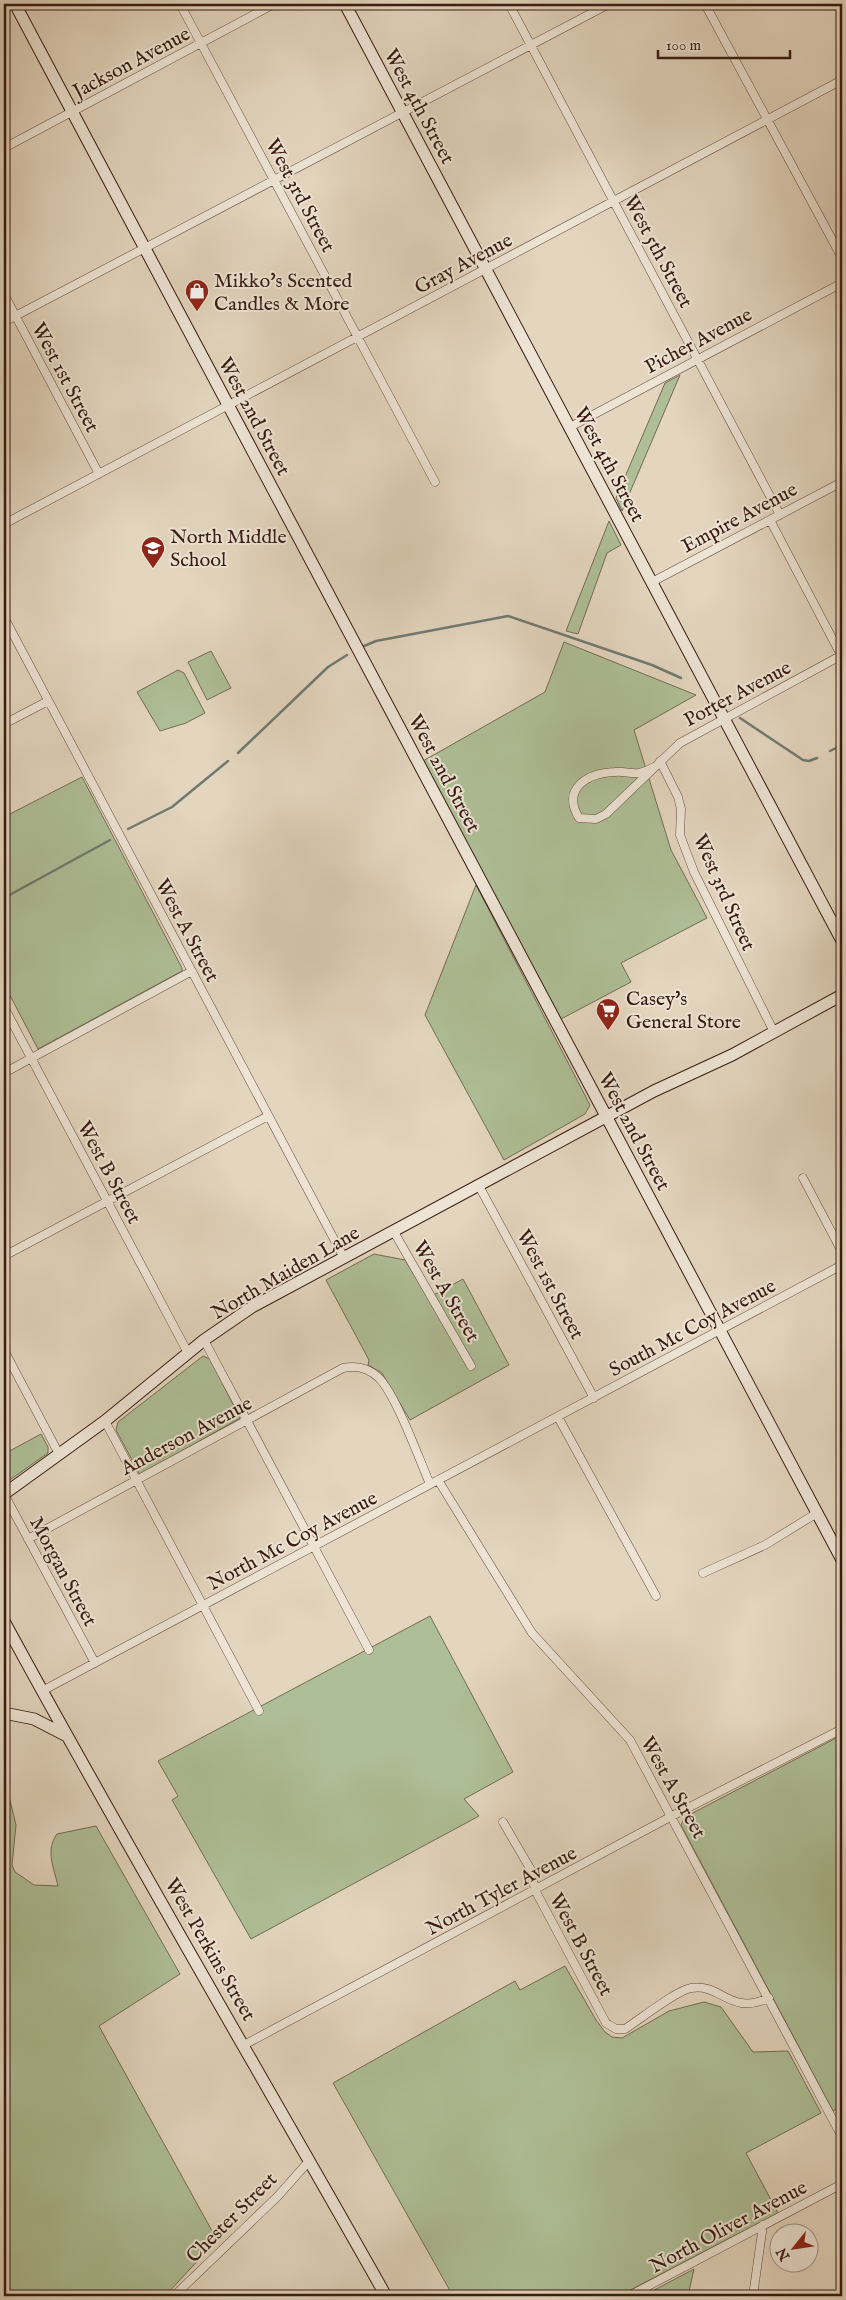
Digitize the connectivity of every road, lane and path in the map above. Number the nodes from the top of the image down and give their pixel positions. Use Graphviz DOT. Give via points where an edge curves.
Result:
graph roads {
  1 [pos="15,4"];
  2 [pos="180,4"];
  3 [pos="274,4"];
  4 [pos="345,4"];
  5 [pos="509,4"];
  6 [pos="609,4"];
  7 [pos="706,4"];
  8 [pos="201,43"];
  9 [pos="531,45"];
  10 [pos="842,80"];
  11 [pos="72,112"];
  12 [pos="403,112"];
  13 [pos="768,120"];
  14 [pos="4,148"];
  15 [pos="274,179"];
  16 [pos="613,202"];
  17 [pos="144,248"];
  18 [pos="842,258"];
  19 [pos="486,269"];
  20 [pos="842,282"];
  21 [pos="4,294"];
  22 [pos="15,316"];
  23 [pos="4,322"];
  24 [pos="358,337"];
  25 [pos="697,358"];
  26 [pos="228,405"];
  27 [pos="570,427"];
  28 [pos="99,474"];
  29 [pos="435,482"];
  30 [pos="842,482"];
  31 [pos="780,514"];
  32 [pos="770,520"];
  33 [pos="4,524"];
  34 [pos="652,582"];
  35 [pos="4,617"];
  36 [pos="842,656"];
  37 [pos="48,701"];
  38 [pos="724,718"];
  39 [pos="4,724"];
  40 [pos="660,761"];
  41 [pos="654,767"];
  42 [pos="842,941"];
  43 [pos="192,971"];
  44 [pos="842,995"];
  45 [pos="4,1007"];
  46 [pos="774,1032"];
  47 [pos="31,1058"];
  48 [pos="4,1073"];
  49 [pos="268,1116"];
  50 [pos="606,1117"];
  51 [pos="803,1178"];
  52 [pos="479,1186"];
  53 [pos="107,1201"];
  54 [pos="394,1232"];
  55 [pos="842,1252"];
  56 [pos="4,1256"];
  57 [pos="344,1258"];
  58 [pos="842,1265"];
  59 [pos="720,1330"];
  60 [pos="204,1340"];
  61 [pos="4,1350"];
  62 [pos="188,1352"];
  63 [pos="471,1366"];
  64 [pos="594,1398"];
  65 [pos="558,1417"];
  66 [pos="105,1421"];
  67 [pos="247,1421"];
  68 [pos="59,1454"];
  69 [pos="438,1480"];
  70 [pos="136,1481"];
  71 [pos="430,1484"];
  72 [pos="4,1494"];
  73 [pos="817,1513"];
  74 [pos="28,1539"];
  75 [pos="314,1546"];
  76 [pos="842,1560"];
  77 [pos="703,1573"];
  78 [pos="656,1596"];
  79 [pos="203,1606"];
  80 [pos="4,1621"];
  81 [pos="370,1650"];
  82 [pos="95,1663"];
  83 [pos="42,1692"];
  84 [pos="258,1711"];
  85 [pos="4,1713"];
  86 [pos="842,1729"];
  87 [pos="65,1735"];
  88 [pos="672,1816"];
  89 [pos="503,1822"];
  90 [pos="535,1890"];
  91 [pos="769,1998"];
  92 [pos="244,2045"];
  93 [pos="842,2137"];
  94 [pos="309,2160"];
  95 [pos="842,2184"];
  96 [pos="763,2226"];
  97 [pos="174,2296"];
  98 [pos="386,2296"];
  99 [pos="629,2296"];
  100 [pos="753,2296"];
  1 -- 11 [label="street, West 2nd Street"];
  2 -- 8 [label="street, West 3rd Street"];
  3 -- 8 [label="street, Jackson Avenue"];
  4 -- 12 [label="street, West 4th Street"];
  5 -- 9 [label="street, West 5th Street"];
  6 -- 9 [label="street"];
  7 -- 13 [label="street"];
  8 -- 11 [label="street, Jackson Avenue"];
  8 -- 15 [label="street, West 3rd Street"];
  9 -- 12 [label="street"];
  9 -- 16 [label="street, West 5th Street"];
  10 -- 13 [label="street, Gray Avenue"];
  11 -- 14 [label="street, Jackson Avenue"];
  11 -- 17 [label="street, West 2nd Street"];
  12 -- 15 [label="street"];
  12 -- 19 [label="street, West 4th Street"];
  13 -- 16 [label="street, Gray Avenue"];
  13 -- 18 [label="street"];
  15 -- 17 [label="street"];
  15 -- 24 [label="street, West 3rd Street"];
  16 -- 19 [label="street, Gray Avenue"];
  16 -- 25 [label="street, West 5th Street"];
  17 -- 22 [label="street"];
  17 -- 26 [label="street, West 2nd Street"];
  19 -- 24 [label="street, Gray Avenue"];
  19 -- 27 [label="street, West 4th Street"];
  20 -- 25 [label="street, Picher Avenue"];
  21 -- 22 [label="street, West 1st Street"];
  22 -- 23 [label="street"];
  22 -- 28 [label="street, West 1st Street"];
  24 -- 26 [label="street, Gray Avenue"];
  24 -- 29 [label="street, West 3rd Street"];
  25 -- 27 [label="street, Picher Avenue"];
  25 -- 31 [label="street, West 5th Street"];
  26 -- 28 [label="street, Gray Avenue"];
  26 -- 50 [label="street, West 2nd Street"];
  27 -- 34 [label="street, West 4th Street"];
  28 -- 33 [label="street, Gray Avenue"];
  30 -- 31 [label="street, Empire Avenue"];
  31 -- 32 [label="street, Empire Avenue"];
  32 -- 34 [label="street, Empire Avenue"];
  32 -- 36 [label="street"];
  34 -- 38 [label="street, West 4th Street"];
  35 -- 37 [label="street, West A Street"];
  36 -- 38 [label="street, Porter Avenue"];
  37 -- 39 [label="street"];
  37 -- 43 [label="street, West A Street"];
  38 -- 40 [label="street, Porter Avenue" via="680,743"];
  38 -- 42 [label="street, West 4th Street"];
  40 -- 41 [label="street, Porter Avenue"];
  40 -- 46 [label="street, West 3rd Street" via="678,797 680,835 694,872"];
  41 -- 41 [label="street, Porter Avenue" via="606,814 596,819 579,818 573,794 577,785 613,772 636,773"];
  43 -- 47 [label="street"];
  43 -- 49 [label="street, West A Street"];
  44 -- 46 [label="street, North Maiden Lane"];
  45 -- 47 [label="street, West B Street"];
  46 -- 50 [label="street, North Maiden Lane"];
  47 -- 48 [label="street"];
  47 -- 53 [label="street, West B Street"];
  49 -- 53 [label="street"];
  49 -- 57 [label="street, West A Street"];
  50 -- 52 [label="street, North Maiden Lane"];
  50 -- 59 [label="street, West 2nd Street"];
  51 -- 55 [label="street"];
  52 -- 54 [label="street, North Maiden Lane"];
  52 -- 64 [label="street, West 1st Street"];
  53 -- 56 [label="street"];
  53 -- 62 [label="street, West B Street"];
  54 -- 57 [label="street, North Maiden Lane"];
  54 -- 63 [label="street, West A Street"];
  57 -- 60 [label="street, North Maiden Lane" via="252,1307"];
  58 -- 59 [label="street, South Mc Coy Avenue"];
  59 -- 64 [label="street, South Mc Coy Avenue"];
  59 -- 73 [label="street, West 2nd Street"];
  60 -- 62 [label="street, North Maiden Lane"];
  60 -- 67 [label="street"];
  61 -- 68 [label="street"];
  62 -- 66 [label="street, North Maiden Lane"];
  64 -- 65 [label="street, South Mc Coy Avenue"];
  65 -- 69 [label="street, North Mc Coy Avenue"];
  65 -- 78 [label="street"];
  66 -- 68 [label="street, North Maiden Lane"];
  66 -- 70 [label="street"];
  67 -- 70 [label="street, Anderson Avenue"];
  67 -- 71 [label="street, Anderson Avenue" via="343,1368 360,1367 384,1384"];
  67 -- 75 [label="street"];
  68 -- 72 [label="street, North Maiden Lane"];
  69 -- 71 [label="street, North Mc Coy Avenue"];
  69 -- 88 [label="street, West A Street" via="532,1632 630,1740"];
  70 -- 74 [label="street, Anderson Avenue"];
  70 -- 79 [label="street"];
  71 -- 75 [label="street, North Mc Coy Avenue"];
  72 -- 74 [label="street, Morgan Street"];
  73 -- 76 [label="street, West 2nd Street"];
  73 -- 77 [label="street" via="765,1546"];
  74 -- 82 [label="street, Morgan Street"];
  75 -- 79 [label="street, North Mc Coy Avenue"];
  75 -- 81 [label="street"];
  79 -- 82 [label="street, North Mc Coy Avenue"];
  79 -- 84 [label="street"];
  80 -- 83 [label="street, West Perkins Street"];
  82 -- 83 [label="street, North Mc Coy Avenue"];
  83 -- 87 [label="street, West Perkins Street"];
  85 -- 87 [label="street" via="34,1720"];
  86 -- 88 [label="street, North Tyler Avenue"];
  87 -- 92 [label="street, West Perkins Street"];
  88 -- 90 [label="street, North Tyler Avenue"];
  88 -- 91 [label="street, West A Street"];
  89 -- 90 [label="street, West B Street" via="530,1870"];
  90 -- 91 [label="street, West B Street" via="610,2026 625,2030 690,1988 707,1990 741,2004 755,2004"];
  90 -- 92 [label="street, North Tyler Avenue"];
  91 -- 93 [label="street, West A Street"];
  92 -- 94 [label="street, West Perkins Street"];
  94 -- 97 [label="street, Chester Street" via="278,2196"];
  94 -- 98 [label="street, West Perkins Street"];
  95 -- 96 [label="street, North Oliver Avenue"];
  96 -- 99 [label="street, North Oliver Avenue"];
  96 -- 100 [label="street"];
}
